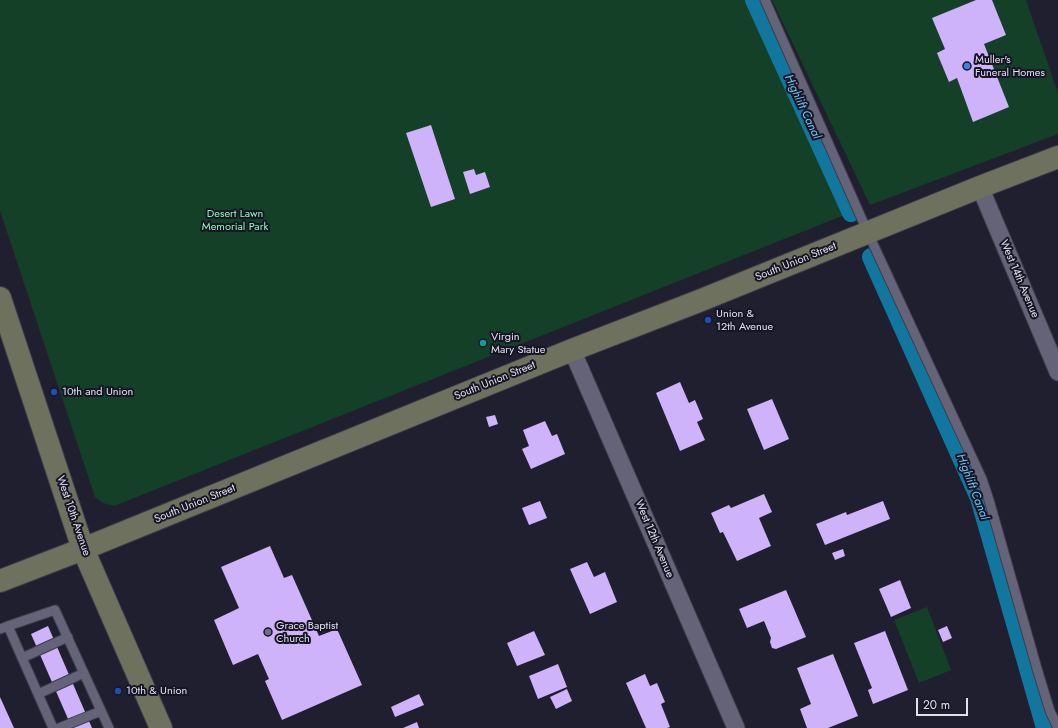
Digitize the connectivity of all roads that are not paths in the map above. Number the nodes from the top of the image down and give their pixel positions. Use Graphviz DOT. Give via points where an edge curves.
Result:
graph roads {
  1 [pos="765,0"];
  2 [pos="1058,157"];
  3 [pos="980,187"];
  4 [pos="868,233"];
  5 [pos="0,298"];
  6 [pos="572,350"];
  7 [pos="1058,372"];
  8 [pos="83,549"];
  9 [pos="0,581"];
  10 [pos="4,628"];
  11 [pos="68,637"];
  12 [pos="22,658"];
  13 [pos="84,674"];
  14 [pos="38,694"];
  15 [pos="101,711"];
  16 [pos="53,728"];
  17 [pos="59,728"];
  18 [pos="109,728"];
  19 [pos="161,728"];
  20 [pos="736,728"];
  21 [pos="1058,728"];
  1 -- 4 [label="lane"];
  2 -- 3 [label="main road, South Union Street"];
  3 -- 4 [label="main road, South Union Street"];
  3 -- 7 [label="street, West 14th Avenue"];
  4 -- 6 [label="main road, South Union Street"];
  4 -- 21 [label="lane" via="982,479 1038,672"];
  5 -- 8 [label="main road, West 10th Avenue"];
  6 -- 8 [label="main road, South Union Street"];
  6 -- 20 [label="street, West 12th Avenue"];
  8 -- 9 [label="main road, South Union Street"];
  8 -- 19 [label="main road, West 10th Avenue"];
  10 -- 11 [label="lane" via="55,610"];
  10 -- 12 [label="lane"];
  11 -- 12 [label="lane"];
  11 -- 13 [label="lane"];
  12 -- 14 [label="lane"];
  13 -- 14 [label="lane"];
  13 -- 15 [label="lane"];
  14 -- 16 [label="lane"];
  15 -- 17 [label="lane"];
  15 -- 18 [label="lane"];
}
